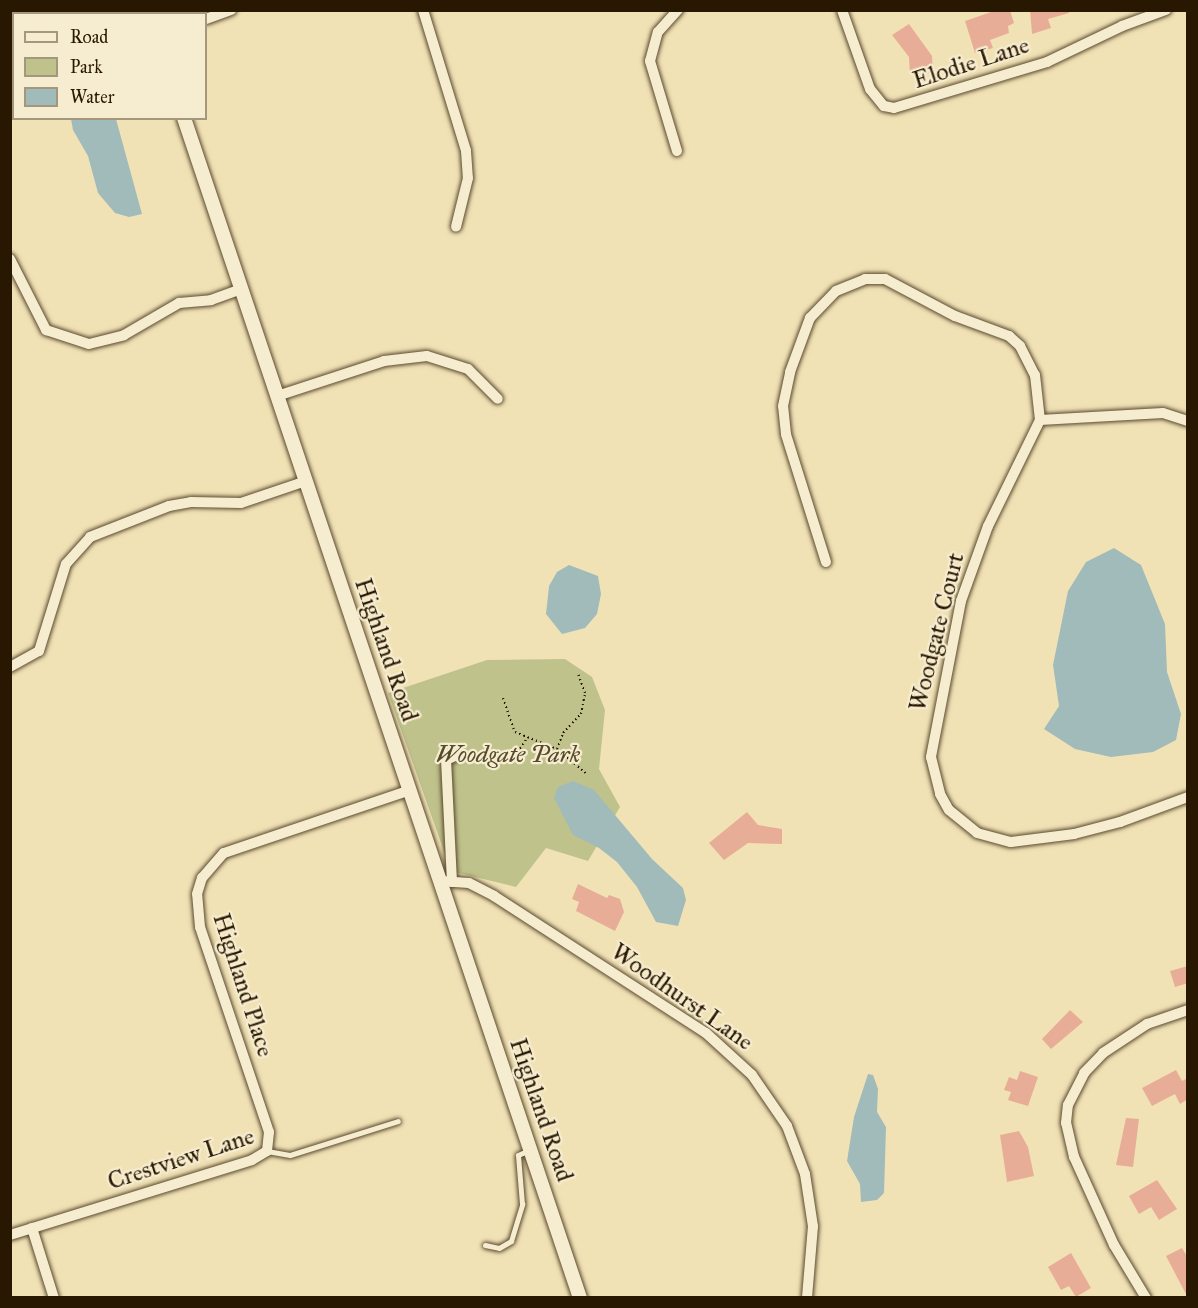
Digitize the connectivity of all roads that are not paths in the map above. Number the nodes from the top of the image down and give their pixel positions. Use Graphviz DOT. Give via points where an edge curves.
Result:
graph roads {
  1 [pos="231,10"];
  2 [pos="423,10"];
  3 [pos="678,10"];
  4 [pos="842,10"];
  5 [pos="1166,10"];
  6 [pos="207,19"];
  7 [pos="185,120"];
  8 [pos="677,150"];
  9 [pos="456,227"];
  10 [pos="10,259"];
  11 [pos="242,289"];
  12 [pos="278,396"];
  13 [pos="498,399"];
  14 [pos="1040,420"];
  15 [pos="1188,421"];
  16 [pos="306,481"];
  17 [pos="826,562"];
  18 [pos="10,667"];
  19 [pos="455,756"];
  20 [pos="410,790"];
  21 [pos="1188,797"];
  22 [pos="446,881"];
  23 [pos="1188,1010"];
  24 [pos="398,1121"];
  25 [pos="531,1149"];
  26 [pos="267,1151"];
  27 [pos="32,1228"];
  28 [pos="10,1235"];
  29 [pos="485,1245"];
  30 [pos="54,1298"];
  31 [pos="580,1298"];
  32 [pos="807,1298"];
  33 [pos="1146,1298"];
  1 -- 6 [label="street"];
  2 -- 9 [label="street" via="466,151 468,178"];
  3 -- 8 [label="street" via="658,32 650,61"];
  4 -- 5 [label="street, Elodie Lane" via="870,89 884,106 894,108 1064,56 1122,26"];
  7 -- 11 [label="street, Highland Road"];
  10 -- 11 [label="street" via="46,330 89,344 124,335 179,303 211,300"];
  11 -- 12 [label="street, Highland Road"];
  12 -- 13 [label="street" via="384,361 427,356 468,369"];
  12 -- 16 [label="street, Highland Road"];
  14 -- 15 [label="street" via="1163,413"];
  14 -- 17 [label="street" via="1035,375 1020,346 1009,336 955,316 897,282 866,279 836,291 810,318 790,372 783,406 786,435"];
  14 -- 21 [label="street, Woodgate Court" via="972,563 961,601 931,758 940,794 962,823 994,840 1029,841 1120,822"];
  16 -- 18 [label="street" via="241,503 191,502 169,506 90,537 66,564 39,651"];
  16 -- 20 [label="street, Highland Road"];
  19 -- 22 [label="street" via="446,760"];
  20 -- 22 [label="street, Highland Road"];
  20 -- 26 [label="street, Highland Place" via="224,853 202,878 197,894 200,927 269,1132"];
  22 -- 25 [label="street, Highland Road"];
  22 -- 32 [label="street, Woodhurst Lane" via="469,883 494,896 706,1033 752,1075 788,1126 805,1174 813,1226"];
  23 -- 33 [label="street" via="1148,1024 1103,1053 1084,1073 1068,1105 1066,1123 1074,1157 1114,1245"];
  24 -- 26 [label="lane, Crestview Lane" via="290,1155"];
  25 -- 29 [label="lane" via="518,1155 522,1204 511,1241 499,1248"];
  25 -- 31 [label="street, Highland Road"];
  26 -- 27 [label="street, Crestview Lane" via="252,1160"];
  27 -- 28 [label="street, Crestview Lane"];
  27 -- 30 [label="street"];
}
